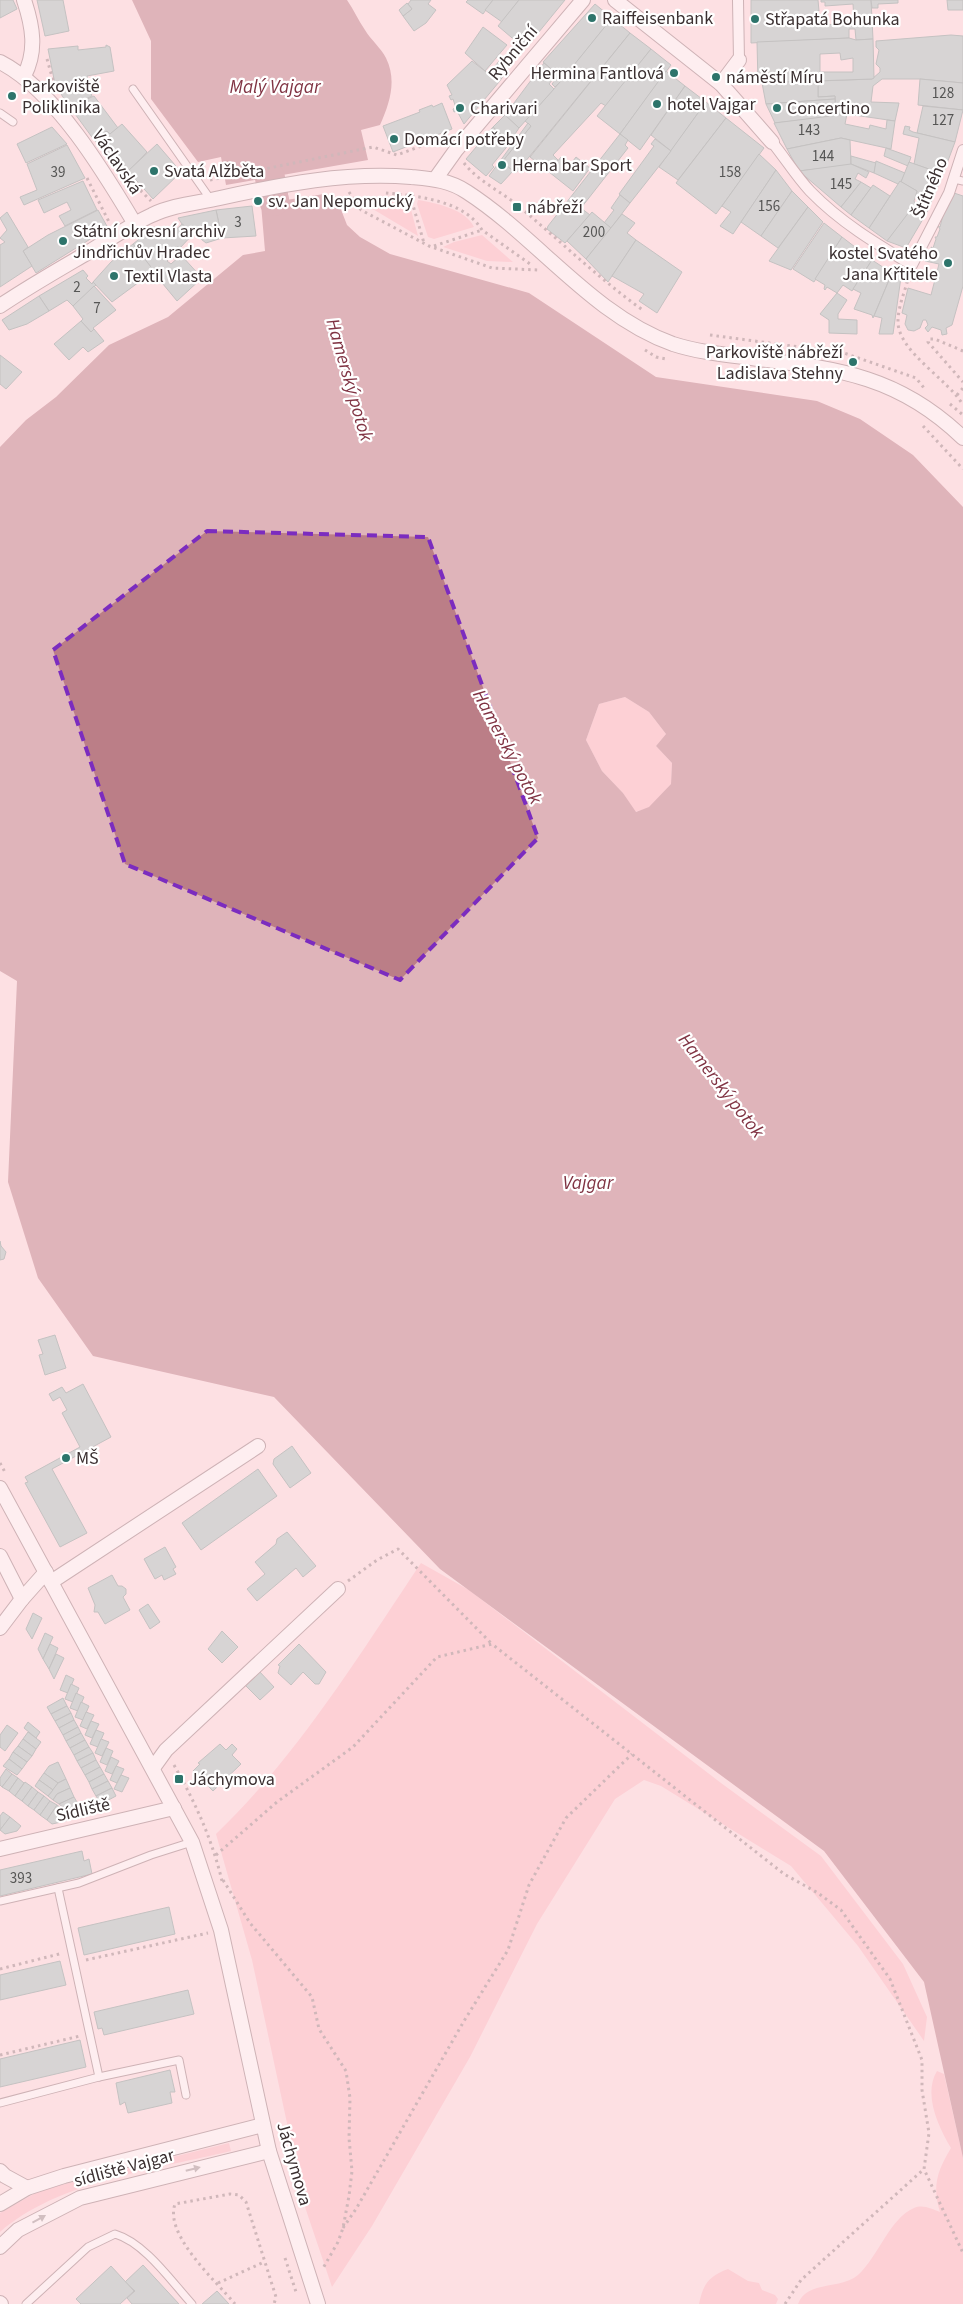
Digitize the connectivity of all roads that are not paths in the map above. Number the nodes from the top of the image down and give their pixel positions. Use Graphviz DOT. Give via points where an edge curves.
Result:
graph roads {
  1 [pos="24,0"];
  2 [pos="583,0"];
  3 [pos="615,0"];
  4 [pos="738,0"];
  5 [pos="739,60"];
  6 [pos="0,62"];
  7 [pos="24,76"];
  8 [pos="721,84"];
  9 [pos="133,89"];
  10 [pos="0,113"];
  11 [pos="13,122"];
  12 [pos="772,142"];
  13 [pos="963,150"];
  14 [pos="436,178"];
  15 [pos="958,180"];
  16 [pos="211,200"];
  17 [pos="135,224"];
  18 [pos="0,306"];
  19 [pos="963,438"];
  20 [pos="258,1446"];
  21 [pos="0,1488"];
  22 [pos="0,1556"];
  23 [pos="49,1577"];
  24 [pos="338,1588"];
  25 [pos="22,1598"];
  26 [pos="0,1628"];
  27 [pos="153,1768"];
  28 [pos="174,1808"];
  29 [pos="192,1842"];
  30 [pos="0,1849"];
  31 [pos="58,1888"];
  32 [pos="0,1901"];
  33 [pos="99,2077"];
  34 [pos="186,2095"];
  35 [pos="0,2103"];
  36 [pos="263,2126"];
  37 [pos="270,2151"];
  38 [pos="0,2171"];
  39 [pos="27,2188"];
  40 [pos="0,2204"];
  41 [pos="0,2247"];
  42 [pos="26,2304"];
  43 [pos="192,2304"];
  44 [pos="318,2304"];
  1 -- 7 [label="street" via="33,44 30,64"];
  2 -- 14 [label="street, Rybniční"];
  3 -- 8 [label="street"];
  4 -- 5 [label="street"];
  5 -- 8 [label="street"];
  6 -- 7 [label="street, Václavská"];
  7 -- 17 [label="street, Václavská" via="81,141"];
  8 -- 12 [label="street"];
  9 -- 16 [label="lane"];
  10 -- 11 [label="lane"];
  12 -- 15 [label="street, Štítného" via="810,190 840,219 876,245 912,265"];
  13 -- 15 [label="street, Štítného"];
  14 -- 16 [label="street" via="376,174 331,177"];
  14 -- 19 [label="street" via="470,194 524,235 613,312 644,332 697,352 820,366 863,377 917,401"];
  16 -- 17 [label="street" via="165,210"];
  17 -- 18 [label="street"];
  20 -- 23 [label="street"];
  21 -- 23 [label="street, Jáchymova"];
  22 -- 25 [label="street"];
  23 -- 25 [label="street"];
  23 -- 27 [label="street, Jáchymova"];
  24 -- 27 [label="street" via="166,1750"];
  25 -- 26 [label="street"];
  27 -- 28 [label="street, Jáchymova"];
  28 -- 29 [label="street, Jáchymova"];
  28 -- 30 [label="street, Sídliště"];
  29 -- 31 [label="lane"];
  29 -- 36 [label="street, Jáchymova" via="221,1930"];
  31 -- 32 [label="lane"];
  31 -- 33 [label="lane"];
  33 -- 34 [label="lane" via="179,2060"];
  33 -- 35 [label="lane"];
  36 -- 37 [label="street, Jáchymova"];
  36 -- 39 [label="street, sídliště Vajgar"];
  41 -- 37 [label="street, sídliště Vajgar, one-way" via="18,2230 80,2198"];
  37 -- 44 [label="street, Jáchymova"];
  38 -- 39 [label="street"];
  39 -- 40 [label="street, sídliště Vajgar"];
  42 -- 43 [label="lane" via="88,2247 115,2234 138,2246"];
}
